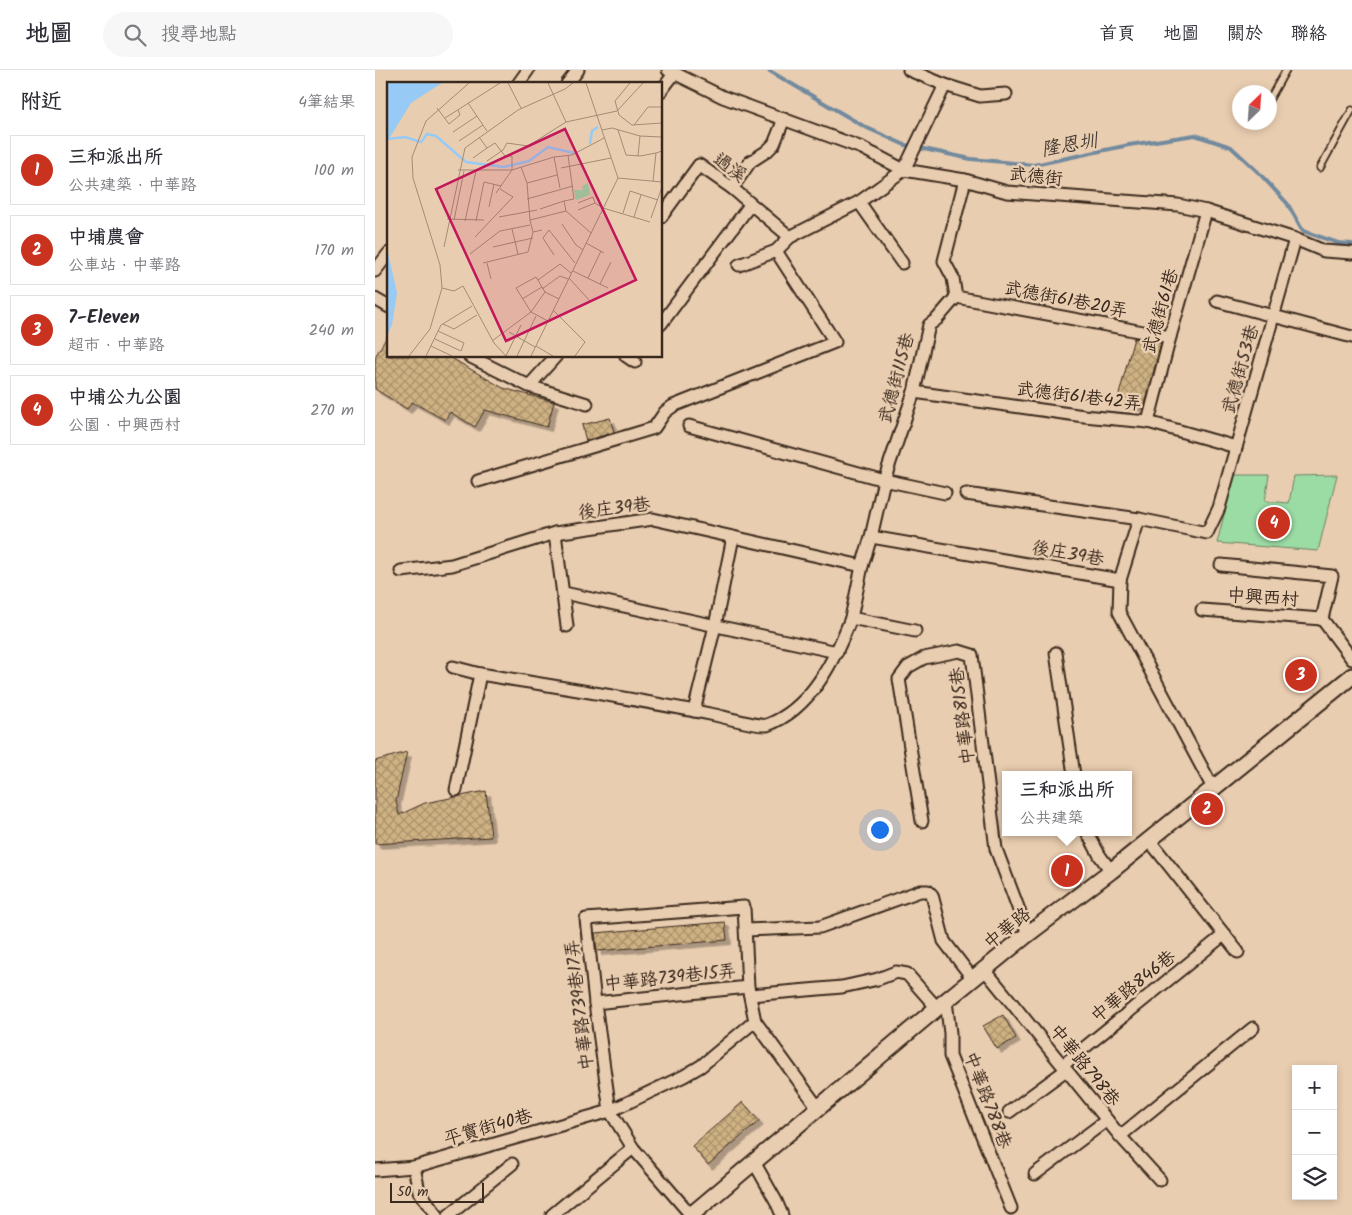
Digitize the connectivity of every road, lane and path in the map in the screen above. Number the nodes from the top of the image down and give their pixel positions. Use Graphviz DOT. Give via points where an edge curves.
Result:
graph roads {
  1 [pos="528,70"];
  2 [pos="577,70"];
  3 [pos="909,70"];
  4 [pos="1286,70"];
  5 [pos="671,72"];
  6 [pos="519,82"];
  7 [pos="568,82"];
  8 [pos="945,85"];
  9 [pos="1277,86"];
  10 [pos="663,87"];
  11 [pos="1006,94"];
  12 [pos="1352,110"];
  13 [pos="784,119"];
  14 [pos="1319,168"];
  15 [pos="904,170"];
  16 [pos="965,180"];
  17 [pos="732,188"];
  18 [pos="859,202"];
  19 [pos="750,205"];
  20 [pos="1207,210"];
  21 [pos="663,215"];
  22 [pos="790,237"];
  23 [pos="1295,239"];
  24 [pos="776,251"];
  25 [pos="1352,252"];
  26 [pos="387,256"];
  27 [pos="902,262"];
  28 [pos="739,265"];
  29 [pos="375,271"];
  30 [pos="956,296"];
  31 [pos="375,299"];
  32 [pos="1217,301"];
  33 [pos="387,306"];
  34 [pos="1273,316"];
  35 [pos="663,321"];
  36 [pos="1170,336"];
  37 [pos="1352,337"];
  38 [pos="473,358"];
  39 [pos="554,358"];
  40 [pos="529,386"];
  41 [pos="914,392"];
  42 [pos="587,404"];
  43 [pos="1148,422"];
  44 [pos="689,426"];
  45 [pos="1237,447"];
  46 [pos="884,480"];
  47 [pos="478,481"];
  48 [pos="945,493"];
  49 [pos="966,494"];
  50 [pos="1139,519"];
  51 [pos="555,533"];
  52 [pos="733,536"];
  53 [pos="871,537"];
  54 [pos="1221,565"];
  55 [pos="862,566"];
  56 [pos="401,572"];
  57 [pos="1120,580"];
  58 [pos="563,593"];
  59 [pos="1201,610"];
  60 [pos="851,618"];
  61 [pos="1322,619"];
  62 [pos="567,626"];
  63 [pos="715,626"];
  64 [pos="915,631"];
  65 [pos="837,652"];
  66 [pos="1056,653"];
  67 [pos="1352,658"];
  68 [pos="453,667"];
  69 [pos="480,674"];
  70 [pos="1352,676"];
  71 [pos="694,711"];
  72 [pos="1073,771"];
  73 [pos="1213,788"];
  74 [pos="456,790"];
  75 [pos="921,821"];
  76 [pos="1089,836"];
  77 [pos="1149,840"];
  78 [pos="1111,871"];
  79 [pos="746,930"];
  80 [pos="1028,934"];
  81 [pos="1225,934"];
  82 [pos="1238,952"];
  83 [pos="979,975"];
  84 [pos="749,991"];
  85 [pos="595,1003"];
  86 [pos="941,1004"];
  87 [pos="755,1021"];
  88 [pos="1253,1028"];
  89 [pos="1065,1068"];
  90 [pos="819,1109"];
  91 [pos="609,1111"];
  92 [pos="1009,1112"];
  93 [pos="1107,1120"];
  94 [pos="1120,1136"];
  95 [pos="633,1148"];
  96 [pos="754,1162"];
  97 [pos="512,1164"];
  98 [pos="414,1166"];
  99 [pos="375,1170"];
  100 [pos="1035,1174"];
  101 [pos="1160,1180"];
  102 [pos="1011,1208"];
  103 [pos="437,1215"];
  104 [pos="449,1215"];
  105 [pos="552,1215"];
  106 [pos="691,1215"];
  107 [pos="782,1215"];
  1 -- 6 [label="street"];
  2 -- 7 [label="street"];
  3 -- 8 [label="street"];
  4 -- 9 [label="lane"];
  5 -- 10 [label="street"];
  5 -- 13 [label="street, 武德街" via="723,97"];
  8 -- 11 [label="street" via="980,96"];
  8 -- 15 [label="street"];
  12 -- 14 [label="lane"];
  13 -- 15 [label="street, 武德街" via="862,148"];
  13 -- 17 [label="street" via="774,144 750,162"];
  15 -- 16 [label="street, 武德街"];
  15 -- 18 [label="street"];
  16 -- 20 [label="street, 武德街" via="1007,192"];
  16 -- 30 [label="street" via="944,262 953,278"];
  17 -- 19 [label="street, 過溪"];
  17 -- 21 [label="street, 過溪" via="699,165"];
  18 -- 22 [label="street"];
  18 -- 27 [label="street"];
  19 -- 22 [label="street, 過溪"];
  19 -- 35 [label="street"];
  20 -- 23 [label="street, 武德街"];
  20 -- 36 [label="street, 武德街61巷"];
  22 -- 24 [label="street"];
  23 -- 25 [label="street, 武德街" via="1324,251"];
  23 -- 34 [label="street, 武德街53巷"];
  24 -- 28 [label="street"];
  24 -- 47 [label="street" via="835,342 673,406 654,428"];
  26 -- 29 [label="street"];
  30 -- 36 [label="street, 武德街61巷20弄"];
  30 -- 41 [label="street, 武德街115巷" via="929,325"];
  31 -- 33 [label="street"];
  32 -- 34 [label="street"];
  34 -- 37 [label="street"];
  34 -- 45 [label="street, 武德街53巷"];
  36 -- 43 [label="street, 武德街61巷"];
  38 -- 40 [label="street"];
  39 -- 40 [label="street"];
  40 -- 42 [label="street"];
  41 -- 43 [label="street, 武德街61巷42弄"];
  41 -- 46 [label="street, 武德街115巷"];
  43 -- 45 [label="street, 武德街61巷42弄"];
  44 -- 46 [label="street"];
  45 -- 50 [label="street, 武德街53巷" via="1219,508 1207,533"];
  46 -- 48 [label="street"];
  46 -- 53 [label="street, 武德街115巷"];
  49 -- 50 [label="street"];
  50 -- 57 [label="street"];
  51 -- 52 [label="street, 後庄39巷" via="653,519"];
  51 -- 56 [label="street, 後庄39巷" via="452,565"];
  51 -- 58 [label="street"];
  52 -- 55 [label="street, 後庄39巷"];
  52 -- 63 [label="street"];
  53 -- 55 [label="street"];
  53 -- 57 [label="street, 後庄39巷"];
  54 -- 61 [label="street, 中興西村" via="1332,576"];
  55 -- 60 [label="street"];
  57 -- 73 [label="street, 後庄39巷" via="1119,612"];
  58 -- 62 [label="street"];
  58 -- 63 [label="street"];
  59 -- 61 [label="street, 中興西村"];
  60 -- 64 [label="street"];
  60 -- 65 [label="street"];
  61 -- 67 [label="street, 中興西村"];
  63 -- 65 [label="street"];
  63 -- 71 [label="street"];
  65 -- 71 [label="street" via="818,683 791,712 765,726"];
  66 -- 72 [label="street"];
  68 -- 69 [label="street"];
  69 -- 71 [label="street"];
  69 -- 74 [label="street"];
  70 -- 73 [label="main road, 中華路"];
  73 -- 77 [label="main road, 中華路"];
  75 -- 80 [label="street, 中華路815巷" via="899,680 908,667 924,658 959,650 972,655 996,849"];
  76 -- 78 [label="street"];
  77 -- 78 [label="main road, 中華路"];
  77 -- 81 [label="street"];
  78 -- 80 [label="main road, 中華路"];
  79 -- 83 [label="street, 中華路798巷" via="821,927 920,891 929,892 944,941"];
  79 -- 84 [label="street"];
  79 -- 85 [label="street, 中華路739巷17弄" via="744,907 586,919"];
  80 -- 83 [label="main road, 中華路"];
  81 -- 82 [label="street"];
  81 -- 89 [label="street, 中華路846巷"];
  83 -- 86 [label="main road, 中華路"];
  83 -- 89 [label="street, 中華路798巷"];
  84 -- 85 [label="street, 中華路739巷15弄"];
  84 -- 86 [label="street, 中華路739巷15弄" via="842,987 896,972 907,974"];
  84 -- 87 [label="street"];
  85 -- 91 [label="street, 中華路739巷17弄"];
  86 -- 90 [label="main road, 中華路"];
  86 -- 102 [label="street, 中華路788巷" via="951,1033 950,1056"];
  87 -- 90 [label="street"];
  87 -- 91 [label="street, 平實街40巷" via="701,1066"];
  88 -- 94 [label="street"];
  89 -- 92 [label="street, 中華路846巷"];
  89 -- 93 [label="street, 中華路798巷"];
  90 -- 96 [label="main road, 中華路"];
  91 -- 95 [label="street, 中華路739巷17弄"];
  91 -- 98 [label="street, 平實街40巷"];
  93 -- 94 [label="street, 中華路798巷"];
  93 -- 100 [label="street"];
  94 -- 101 [label="street, 中華路798巷"];
  95 -- 105 [label="street"];
  95 -- 106 [label="street, 中華路739巷17弄"];
  96 -- 106 [label="main road, 中華路"];
  96 -- 107 [label="street"];
  97 -- 104 [label="street"];
  98 -- 99 [label="street, 平實街40巷"];
  98 -- 103 [label="street" via="419,1191"];
}
